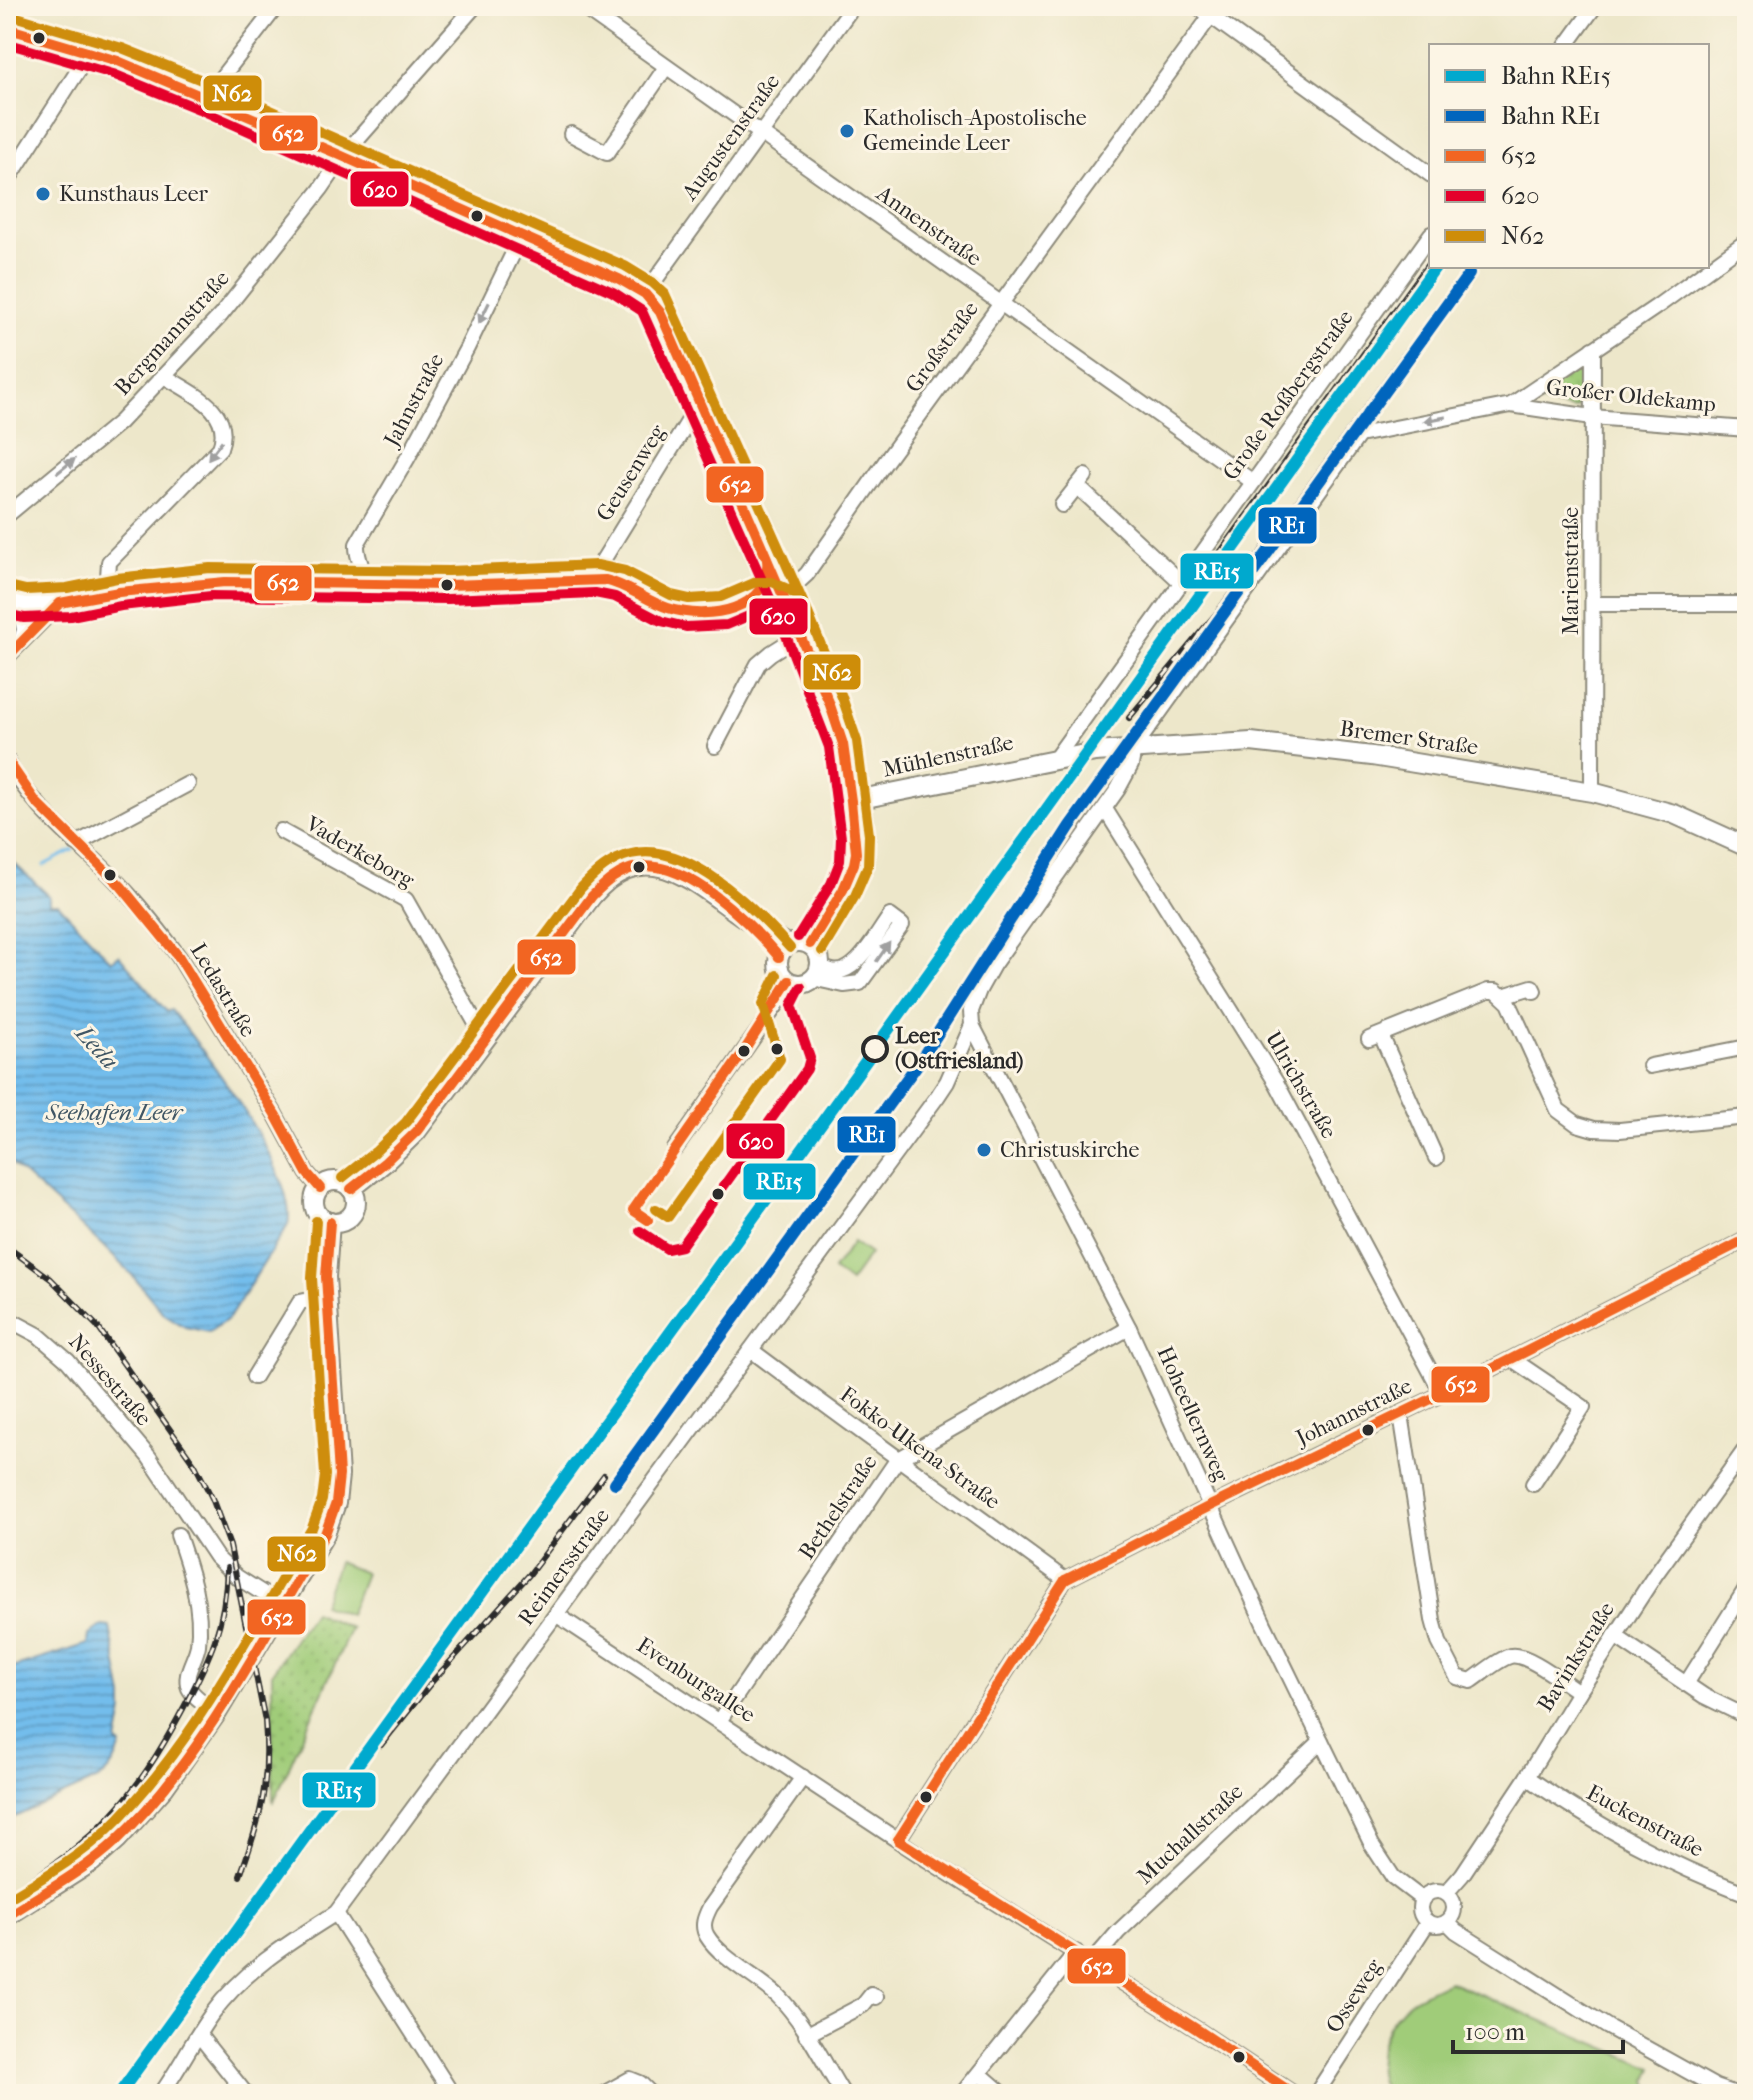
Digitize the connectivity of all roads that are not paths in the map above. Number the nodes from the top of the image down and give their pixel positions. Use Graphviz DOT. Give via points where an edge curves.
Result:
graph roads {
  1 [pos="277,6"];
  2 [pos="475,6"];
  3 [pos="581,6"];
  4 [pos="853,6"];
  5 [pos="1197,6"];
  6 [pos="1595,6"];
  7 [pos="1214,11"];
  8 [pos="6,28"];
  9 [pos="1567,44"];
  10 [pos="90,52"];
  11 [pos="666,67"];
  12 [pos="204,96"];
  13 [pos="571,134"];
  14 [pos="761,134"];
  15 [pos="337,159"];
  16 [pos="1429,173"];
  17 [pos="6,183"];
  18 [pos="522,235"];
  19 [pos="1429,237"];
  20 [pos="1747,241"];
  21 [pos="1708,268"];
  22 [pos="1709,268"];
  23 [pos="645,294"];
  24 [pos="1001,304"];
  25 [pos="1593,349"];
  26 [pos="164,376"];
  27 [pos="699,404"];
  28 [pos="1511,405"];
  29 [pos="1592,417"];
  30 [pos="1747,429"];
  31 [pos="1253,482"];
  32 [pos="1062,505"];
  33 [pos="6,516"];
  34 [pos="767,558"];
  35 [pos="600,565"];
  36 [pos="1181,582"];
  37 [pos="366,585"];
  38 [pos="782,591"];
  39 [pos="113,593"];
  40 [pos="760,595"];
  41 [pos="6,602"];
  42 [pos="52,604"];
  43 [pos="1593,604"];
  44 [pos="1747,604"];
  45 [pos="792,611"];
  46 [pos="801,634"];
  47 [pos="18,646"];
  48 [pos="6,658"];
  49 [pos="715,746"];
  50 [pos="1134,748"];
  51 [pos="6,758"];
  52 [pos="1055,759"];
  53 [pos="190,788"];
  54 [pos="1592,792"];
  55 [pos="851,801"];
  56 [pos="1105,809"];
  57 [pos="281,831"];
  58 [pos="79,846"];
  59 [pos="1747,847"];
  60 [pos="810,944"];
  61 [pos="784,951"];
  62 [pos="825,975"];
  63 [pos="789,981"];
  64 [pos="1534,991"];
  65 [pos="1503,996"];
  66 [pos="972,1025"];
  67 [pos="488,1036"];
  68 [pos="1747,1047"];
  69 [pos="1650,1066"];
  70 [pos="1747,1117"];
  71 [pos="675,1149"];
  72 [pos="1436,1158"];
  73 [pos="320,1188"];
  74 [pos="351,1189"];
  75 [pos="330,1222"];
  76 [pos="1747,1239"];
  77 [pos="328,1296"];
  78 [pos="6,1318"];
  79 [pos="1129,1328"];
  80 [pos="751,1350"];
  81 [pos="1512,1359"];
  82 [pos="254,1377"];
  83 [pos="1442,1393"];
  84 [pos="1401,1414"];
  85 [pos="1747,1447"];
  86 [pos="897,1460"];
  87 [pos="1533,1484"];
  88 [pos="1210,1506"];
  89 [pos="178,1535"];
  90 [pos="1065,1580"];
  91 [pos="1747,1587"];
  92 [pos="283,1606"];
  93 [pos="557,1615"];
  94 [pos="1615,1636"];
  95 [pos="1686,1684"];
  96 [pos="1579,1692"];
  97 [pos="217,1713"];
  98 [pos="1747,1717"];
  99 [pos="719,1721"];
  100 [pos="1321,1741"];
  101 [pos="803,1777"];
  102 [pos="1527,1777"];
  103 [pos="898,1840"];
  104 [pos="1446,1893"];
  105 [pos="1747,1894"];
  106 [pos="1422,1899"];
  107 [pos="336,1913"];
  108 [pos="6,1917"];
  109 [pos="1428,1922"];
  110 [pos="1447,1922"];
  111 [pos="1076,1952"];
  112 [pos="1092,1962"];
  113 [pos="876,1997"];
  114 [pos="199,2035"];
  115 [pos="806,2035"];
  116 [pos="980,2074"];
  117 [pos="161,2094"];
  118 [pos="246,2094"];
  119 [pos="452,2094"];
  120 [pos="603,2094"];
  121 [pos="651,2094"];
  122 [pos="843,2094"];
  123 [pos="962,2094"];
  124 [pos="1003,2094"];
  125 [pos="1294,2094"];
  126 [pos="1316,2094"];
  127 [pos="1736,2094"];
  1 -- 12 [label="street"];
  2 -- 15 [label="street, Bergmannstraße"];
  3 -- 11 [label="street, Annenstraße"];
  4 -- 14 [label="street, Augustenstraße"];
  5 -- 7 [label="street"];
  6 -- 9 [label="street"];
  7 -- 16 [label="street"];
  7 -- 24 [label="street, Großstraße"];
  8 -- 10 [label="main road"];
  10 -- 12 [label="main road"];
  10 -- 17 [label="street"];
  11 -- 13 [label="street" via="607,153"];
  11 -- 14 [label="street, Annenstraße"];
  12 -- 15 [label="main road"];
  14 -- 23 [label="street, Augustenstraße"];
  14 -- 24 [label="street, Annenstraße"];
  15 -- 18 [label="main road"];
  15 -- 26 [label="street, Bergmannstraße" via="267,260"];
  18 -- 23 [label="main road"];
  18 -- 37 [label="street, Jahnstraße, one-way" via="467,348 357,544"];
  19 -- 31 [label="street, Große Roßbergstraße"];
  20 -- 22 [label="street"];
  21 -- 25 [label="street"];
  23 -- 27 [label="main road" via="660,312"];
  24 -- 31 [label="street, Annenstraße"];
  24 -- 38 [label="street, Großstraße" via="807,574"];
  25 -- 28 [label="street"];
  25 -- 29 [label="street, Marienstraße"];
  33 -- 26 [label="street, Bergmannstraße, one-way" via="120,422"];
  26 -- 39 [label="street, one-way" via="210,405 223,425 223,438 220,448 109,562"];
  27 -- 34 [label="main road"];
  27 -- 35 [label="street, Geusenweg"];
  28 -- 29 [label="street, Großer Oldekamp"];
  28 -- 50 [label="street, Reimersstraße, one-way" via="1359,435"];
  29 -- 30 [label="street, Großer Oldekamp"];
  29 -- 43 [label="street, Marienstraße"];
  31 -- 36 [label="street, Große Roßbergstraße"];
  32 -- 36 [label="street" via="1081,481"];
  34 -- 38 [label="main road"];
  34 -- 40 [label="main road"];
  36 -- 52 [label="street, Große Roßbergstraße"];
  37 -- 39 [label="main road" via="210,582"];
  37 -- 40 [label="main road" via="605,580 666,608 699,614 736,607"];
  38 -- 45 [label="main road"];
  39 -- 42 [label="main road"];
  40 -- 45 [label="main road"];
  41 -- 42 [label="main road"];
  41 -- 47 [label="street" via="22,618"];
  42 -- 47 [label="street"];
  43 -- 44 [label="street"];
  43 -- 54 [label="street, Marienstraße"];
  45 -- 46 [label="main road"];
  46 -- 49 [label="street" via="758,664"];
  46 -- 55 [label="main road" via="839,731"];
  47 -- 48 [label="street"];
  50 -- 52 [label="main road, Bremer Straße"];
  50 -- 54 [label="main road, Bremer Straße" via="1251,742"];
  50 -- 56 [label="street, Reimersstraße" via="1131,765"];
  51 -- 58 [label="street, Ledastraße" via="38,806"];
  52 -- 55 [label="main road, Mühlenstraße"];
  53 -- 58 [label="street"];
  54 -- 59 [label="main road, Bremer Straße" via="1674,814"];
  55 -- 60 [label="main road" via="854,864"];
  56 -- 66 [label="street, Reimersstraße" via="993,965 971,1011"];
  56 -- 83 [label="street, Ulrichstraße" via="1277,1084"];
  57 -- 67 [label="street, Vaderkeborg" via="406,900"];
  58 -- 73 [label="street, Ledastraße" via="179,957"];
  60 -- 61 [label="main road" via="801,942"];
  60 -- 63 [label="main road" via="820,957 817,975 806,983"];
  61 -- 63 [label="main road" via="780,972"];
  61 -- 67 [label="main road" via="689,878 659,865 631,868 600,886"];
  62 -- 62 [label="street, one-way" via="844,985 860,983 902,925 890,916 850,969"];
  63 -- 71 [label="street"];
  64 -- 65 [label="street" via="1532,987"];
  65 -- 70 [label="street" via="1558,1110 1577,1124 1620,1130"];
  65 -- 72 [label="street" via="1488,991 1375,1037"];
  66 -- 79 [label="street, Hoheellernweg"];
  66 -- 80 [label="street, Reimersstraße" via="937,1097"];
  67 -- 74 [label="main road" via="417,1131"];
  68 -- 69 [label="street"];
  73 -- 74 [label="main road" via="336,1182"];
  73 -- 75 [label="main road" via="316,1208"];
  74 -- 75 [label="main road" via="354,1212 342,1222"];
  75 -- 77 [label="main road"];
  76 -- 81 [label="street, Johannstraße"];
  77 -- 82 [label="street" via="300,1302"];
  77 -- 92 [label="main road" via="338,1490 325,1534"];
  78 -- 92 [label="street, Nessestraße" via="38,1335 68,1361 169,1484 216,1557"];
  79 -- 86 [label="street, Bethelstraße"];
  79 -- 88 [label="street, Hoheellernweg"];
  80 -- 86 [label="street, Fokko-Ukena-Straße"];
  80 -- 93 [label="street, Reimersstraße"];
  81 -- 83 [label="street, Johannstraße"];
  81 -- 87 [label="street" via="1583,1407"];
  83 -- 84 [label="street, Johannstraße"];
  84 -- 88 [label="street, Johannstraße"];
  84 -- 96 [label="street" via="1433,1620 1457,1677 1471,1681 1518,1656"];
  85 -- 94 [label="street, Bavinkstraße"];
  86 -- 90 [label="street, Fokko-Ukena-Straße"];
  86 -- 99 [label="street, Bethelstraße"];
  88 -- 90 [label="street, Johannstraße"];
  88 -- 100 [label="street, Hoheellernweg"];
  89 -- 97 [label="street" via="198,1615 198,1646 187,1679"];
  90 -- 103 [label="street"];
  91 -- 95 [label="street"];
  92 -- 97 [label="main road"];
  93 -- 99 [label="street, Evenburgallee"];
  93 -- 107 [label="street, Reimersstraße"];
  94 -- 95 [label="street"];
  94 -- 96 [label="street, Bavinkstraße"];
  95 -- 98 [label="street"];
  96 -- 102 [label="street, Bavinkstraße"];
  97 -- 108 [label="main road" via="164,1788 118,1839 92,1862"];
  99 -- 101 [label="street, Evenburgallee"];
  100 -- 106 [label="street, Hoheellernweg" via="1386,1867"];
  100 -- 112 [label="street, Muchallstraße"];
  101 -- 103 [label="street, Evenburgallee"];
  101 -- 115 [label="street" via="719,1893 704,1920 704,1932 776,1995"];
  102 -- 104 [label="street, Bavinkstraße"];
  102 -- 105 [label="street, Euckenstraße" via="1622,1839"];
  103 -- 111 [label="street, Evenburgallee"];
  104 -- 106 [label="street" via="1434,1891"];
  104 -- 110 [label="street" via="1454,1906"];
  106 -- 109 [label="street" via="1420,1909"];
  107 -- 114 [label="street, Reimersstraße" via="249,1974"];
  107 -- 119 [label="street"];
  109 -- 110 [label="street"];
  109 -- 126 [label="street, Osseweg"];
  110 -- 127 [label="street" via="1608,2027"];
  111 -- 112 [label="street, Evenburgallee"];
  111 -- 116 [label="street"];
  112 -- 125 [label="street, Evenburgallee"];
  113 -- 115 [label="street" via="871,1995 863,2005"];
  114 -- 117 [label="street, Reimersstraße"];
  114 -- 118 [label="street"];
  115 -- 122 [label="street"];
  116 -- 123 [label="street"];
  116 -- 124 [label="street"];
  120 -- 121 [label="street" via="630,2079"];
}
